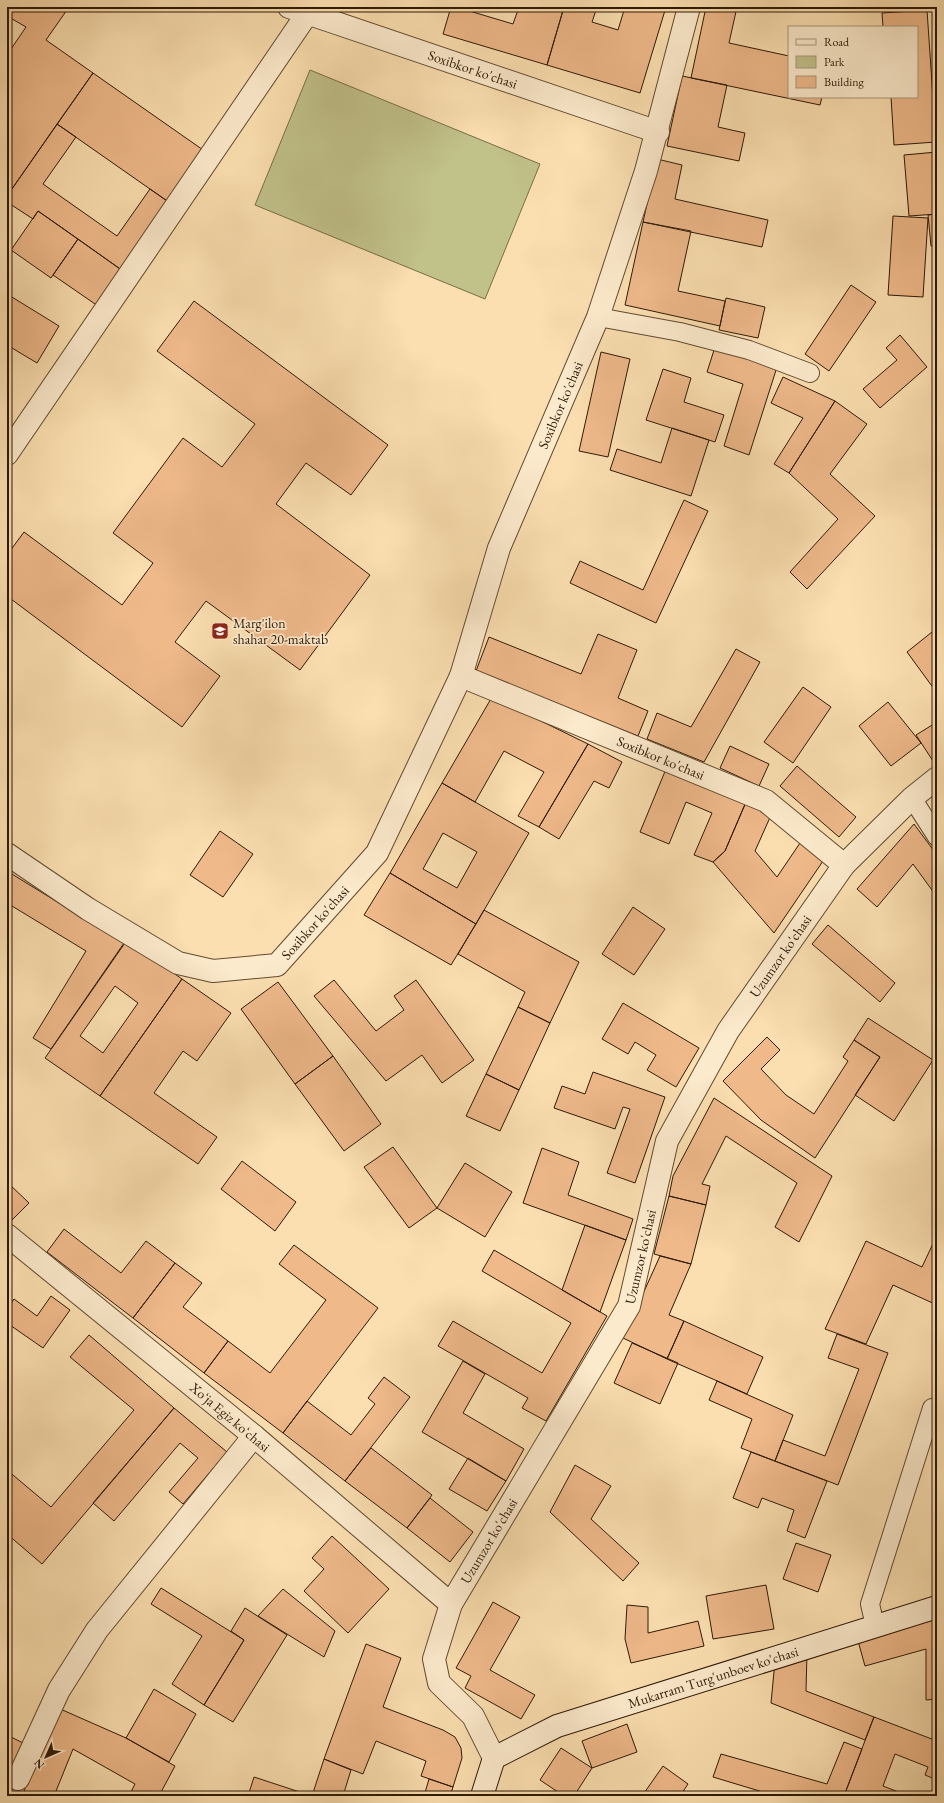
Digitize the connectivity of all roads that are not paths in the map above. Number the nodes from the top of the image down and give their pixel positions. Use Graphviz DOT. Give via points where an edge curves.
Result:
graph roads {
  1 [pos="690,7"];
  2 [pos="298,10"];
  3 [pos="658,132"];
  4 [pos="598,317"];
  5 [pos="810,373"];
  6 [pos="7,454"];
  7 [pos="461,676"];
  8 [pos="937,778"];
  9 [pos="912,798"];
  10 [pos="937,837"];
  11 [pos="7,854"];
  12 [pos="844,865"];
  13 [pos="7,1234"];
  14 [pos="932,1408"];
  15 [pos="254,1436"];
  16 [pos="451,1604"];
  17 [pos="937,1607"];
  18 [pos="875,1626"];
  19 [pos="494,1758"];
  20 [pos="18,1779"];
  21 [pos="482,1796"];
  1 -- 3 [label="street, Soxibkor ko'chasi"];
  2 -- 3 [label="street, Soxibkor ko'chasi"];
  2 -- 6 [label="street"];
  3 -- 4 [label="street, Soxibkor ko'chasi"];
  4 -- 5 [label="lane" via="680,332 749,350"];
  4 -- 7 [label="street, Soxibkor ko'chasi" via="499,548"];
  7 -- 11 [label="street, Soxibkor ko'chasi" via="377,854 277,965 213,971 178,963 88,909"];
  7 -- 12 [label="street, Soxibkor ko'chasi" via="766,801"];
  8 -- 9 [label="street, Uzumzor ko'chasi"];
  9 -- 10 [label="lane"];
  9 -- 12 [label="street, Uzumzor ko'chasi"];
  12 -- 16 [label="street, Uzumzor ko'chasi" via="728,1031 667,1141 629,1306"];
  13 -- 15 [label="street, Xoʻja Egiz koʻchasi"];
  14 -- 18 [label="lane" via="870,1604"];
  15 -- 16 [label="street, Xoʻja Egiz koʻchasi"];
  15 -- 20 [label="street" via="97,1630 59,1690"];
  16 -- 19 [label="street, Uzumzor ko'chasi" via="434,1659 439,1683 472,1716"];
  17 -- 18 [label="street, Mukarram Turg'unboev ko'chasi"];
  18 -- 19 [label="street, Mukarram Turg'unboev ko'chasi" via="557,1726"];
  19 -- 21 [label="street"];
}
